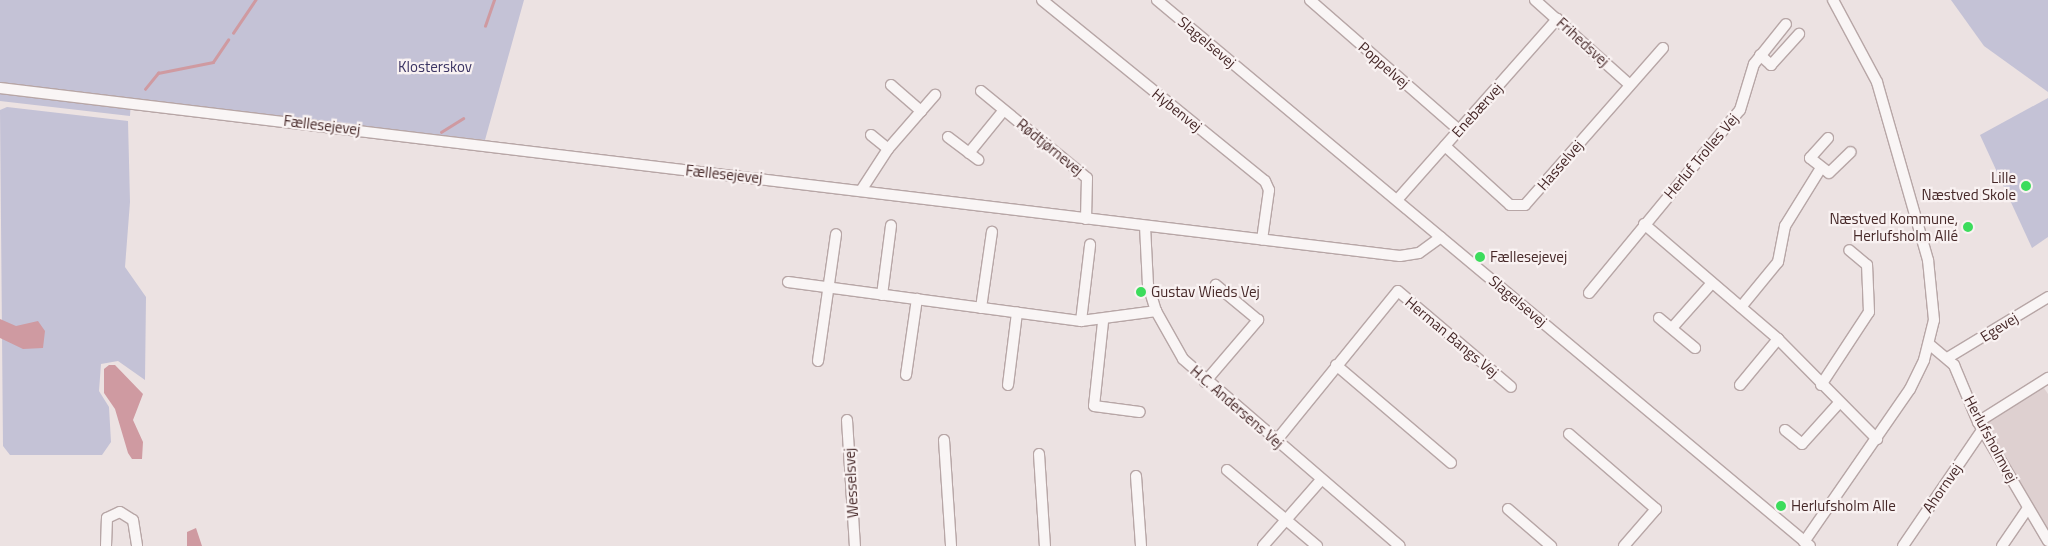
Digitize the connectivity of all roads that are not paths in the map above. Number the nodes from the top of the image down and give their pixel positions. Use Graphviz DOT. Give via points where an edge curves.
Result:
graph roads {
  1 [pos="1042,0"];
  2 [pos="1157,0"];
  3 [pos="1310,0"];
  4 [pos="1535,0"];
  5 [pos="1833,0"];
  6 [pos="1557,19"];
  7 [pos="1786,24"];
  8 [pos="1799,34"];
  9 [pos="1663,48"];
  10 [pos="1760,56"];
  11 [pos="892,85"];
  12 [pos="1630,85"];
  13 [pos="0,88"];
  14 [pos="981,91"];
  15 [pos="934,96"];
  16 [pos="1004,110"];
  17 [pos="921,111"];
  18 [pos="1458,130"];
  19 [pos="871,135"];
  20 [pos="948,137"];
  21 [pos="1828,138"];
  22 [pos="1445,146"];
  23 [pos="888,149"];
  24 [pos="1851,152"];
  25 [pos="969,153"];
  26 [pos="978,160"];
  27 [pos="1821,168"];
  28 [pos="862,189"];
  29 [pos="1397,200"];
  30 [pos="1086,219"];
  31 [pos="1644,224"];
  32 [pos="891,226"];
  33 [pos="1145,226"];
  34 [pos="992,232"];
  35 [pos="836,234"];
  36 [pos="1441,237"];
  37 [pos="1262,240"];
  38 [pos="1090,245"];
  39 [pos="1850,250"];
  40 [pos="788,282"];
  41 [pos="1712,283"];
  42 [pos="1216,285"];
  43 [pos="829,288"];
  44 [pos="1589,293"];
  45 [pos="882,295"];
  46 [pos="2048,297"];
  47 [pos="917,299"];
  48 [pos="1741,307"];
  49 [pos="981,308"];
  50 [pos="1156,311"];
  51 [pos="1017,312"];
  52 [pos="1659,318"];
  53 [pos="1081,321"];
  54 [pos="1103,322"];
  55 [pos="1672,328"];
  56 [pos="1778,340"];
  57 [pos="1929,344"];
  58 [pos="1696,348"];
  59 [pos="1949,358"];
  60 [pos="818,361"];
  61 [pos="1336,365"];
  62 [pos="906,375"];
  63 [pos="1205,382"];
  64 [pos="2046,382"];
  65 [pos="1008,385"];
  66 [pos="1740,385"];
  67 [pos="1820,385"];
  68 [pos="1510,387"];
  69 [pos="1839,404"];
  70 [pos="1140,412"];
  71 [pos="847,420"];
  72 [pos="1980,426"];
  73 [pos="1784,430"];
  74 [pos="1569,434"];
  75 [pos="1877,439"];
  76 [pos="944,440"];
  77 [pos="1276,441"];
  78 [pos="1039,454"];
  79 [pos="1451,463"];
  80 [pos="1227,470"];
  81 [pos="1136,476"];
  82 [pos="1321,480"];
  83 [pos="2028,508"];
  84 [pos="1508,509"];
  85 [pos="1287,521"];
  86 [pos="2048,541"];
  87 [pos="1807,544"];
  88 [pos="106,546"];
  89 [pos="137,546"];
  90 [pos="855,546"];
  91 [pos="950,546"];
  92 [pos="1045,546"];
  93 [pos="1141,546"];
  94 [pos="1263,546"];
  95 [pos="1317,546"];
  96 [pos="1400,546"];
  97 [pos="1551,546"];
  98 [pos="1624,546"];
  99 [pos="1903,546"];
  100 [pos="2002,546"];
  1 -- 37 [label="street, Hybenvej" via="1265,181 1269,190"];
  2 -- 29 [label="street, Slagelsevej"];
  3 -- 18 [label="street, Poppelvej"];
  4 -- 6 [label="street, Frihedsvej"];
  5 -- 57 [label="street" via="1877,82 1928,260 1934,294"];
  6 -- 12 [label="street, Frihedsvej"];
  6 -- 18 [label="street, Enebærvej"];
  7 -- 10 [label="street, Herluf Trolles Vej"];
  8 -- 10 [label="street" via="1771,65"];
  9 -- 12 [label="street, Hasselvej"];
  10 -- 31 [label="street, Herluf Trolles Vej" via="1740,110"];
  11 -- 17 [label="street"];
  12 -- 22 [label="street, Hasselvej" via="1525,205 1510,205"];
  13 -- 28 [label="street, Fællesejevej"];
  14 -- 16 [label="street, Rødtjørnevej"];
  15 -- 17 [label="street"];
  16 -- 25 [label="street, Rødtjørnevej"];
  16 -- 30 [label="street, Rødtjørnevej" via="1087,178"];
  17 -- 23 [label="street"];
  18 -- 22 [label="street, Enebærvej"];
  19 -- 23 [label="street"];
  20 -- 25 [label="street"];
  21 -- 27 [label="street" via="1810,158"];
  22 -- 29 [label="street, Enebærvej"];
  23 -- 28 [label="street"];
  24 -- 27 [label="street" via="1829,173"];
  25 -- 26 [label="street"];
  27 -- 48 [label="street" via="1785,226 1778,262"];
  28 -- 30 [label="street, Fællesejevej"];
  29 -- 36 [label="street, Slagelsevej"];
  30 -- 33 [label="street, Fællesejevej"];
  31 -- 41 [label="street"];
  31 -- 44 [label="street, Herluf Trolles Vej"];
  32 -- 45 [label="street"];
  33 -- 37 [label="street, Fællesejevej"];
  33 -- 50 [label="street, H.C. Andersens Vej" via="1144,263"];
  34 -- 49 [label="street"];
  35 -- 43 [label="street"];
  36 -- 37 [label="street, Fællesejevej" via="1419,253 1400,256"];
  36 -- 87 [label="street, Slagelsevej"];
  38 -- 53 [label="street"];
  39 -- 67 [label="street" via="1867,265 1869,312"];
  40 -- 43 [label="street"];
  41 -- 48 [label="street"];
  41 -- 55 [label="street"];
  42 -- 63 [label="street" via="1258,320"];
  43 -- 45 [label="street"];
  43 -- 60 [label="street"];
  45 -- 47 [label="street"];
  46 -- 59 [label="street, Egevej"];
  47 -- 49 [label="street"];
  47 -- 62 [label="street"];
  48 -- 56 [label="street"];
  49 -- 51 [label="street"];
  50 -- 54 [label="street"];
  50 -- 63 [label="street, H.C. Andersens Vej" via="1183,359"];
  51 -- 53 [label="street"];
  51 -- 65 [label="street"];
  52 -- 55 [label="street"];
  53 -- 54 [label="street"];
  54 -- 70 [label="street" via="1094,406"];
  55 -- 58 [label="street"];
  56 -- 66 [label="street"];
  56 -- 67 [label="street"];
  57 -- 59 [label="street"];
  57 -- 75 [label="street" via="1910,389"];
  59 -- 72 [label="street, Herlufsholmvej"];
  61 -- 68 [label="street, Herman Bangs Vej" via="1398,291"];
  61 -- 77 [label="street, Herman Bangs Vej"];
  61 -- 79 [label="street"];
  63 -- 77 [label="street, H.C. Andersens Vej"];
  64 -- 72 [label="street"];
  67 -- 69 [label="street"];
  69 -- 73 [label="street" via="1802,444"];
  69 -- 75 [label="street"];
  71 -- 90 [label="street, Wesselsvej"];
  72 -- 83 [label="street, Herlufsholmvej"];
  72 -- 99 [label="street, Ahornvej"];
  74 -- 98 [label="street" via="1656,509"];
  75 -- 87 [label="street"];
  76 -- 91 [label="street"];
  77 -- 82 [label="street, H.C. Andersens Vej"];
  78 -- 92 [label="street"];
  80 -- 85 [label="street"];
  81 -- 93 [label="street"];
  82 -- 85 [label="street"];
  82 -- 96 [label="street, H.C. Andersens Vej"];
  83 -- 86 [label="street, Herlufsholmvej"];
  83 -- 100 [label="street"];
  84 -- 97 [label="street"];
  85 -- 94 [label="street"];
  85 -- 95 [label="street"];
  88 -- 89 [label="street" via="107,518 120,512 133,520"];
}
